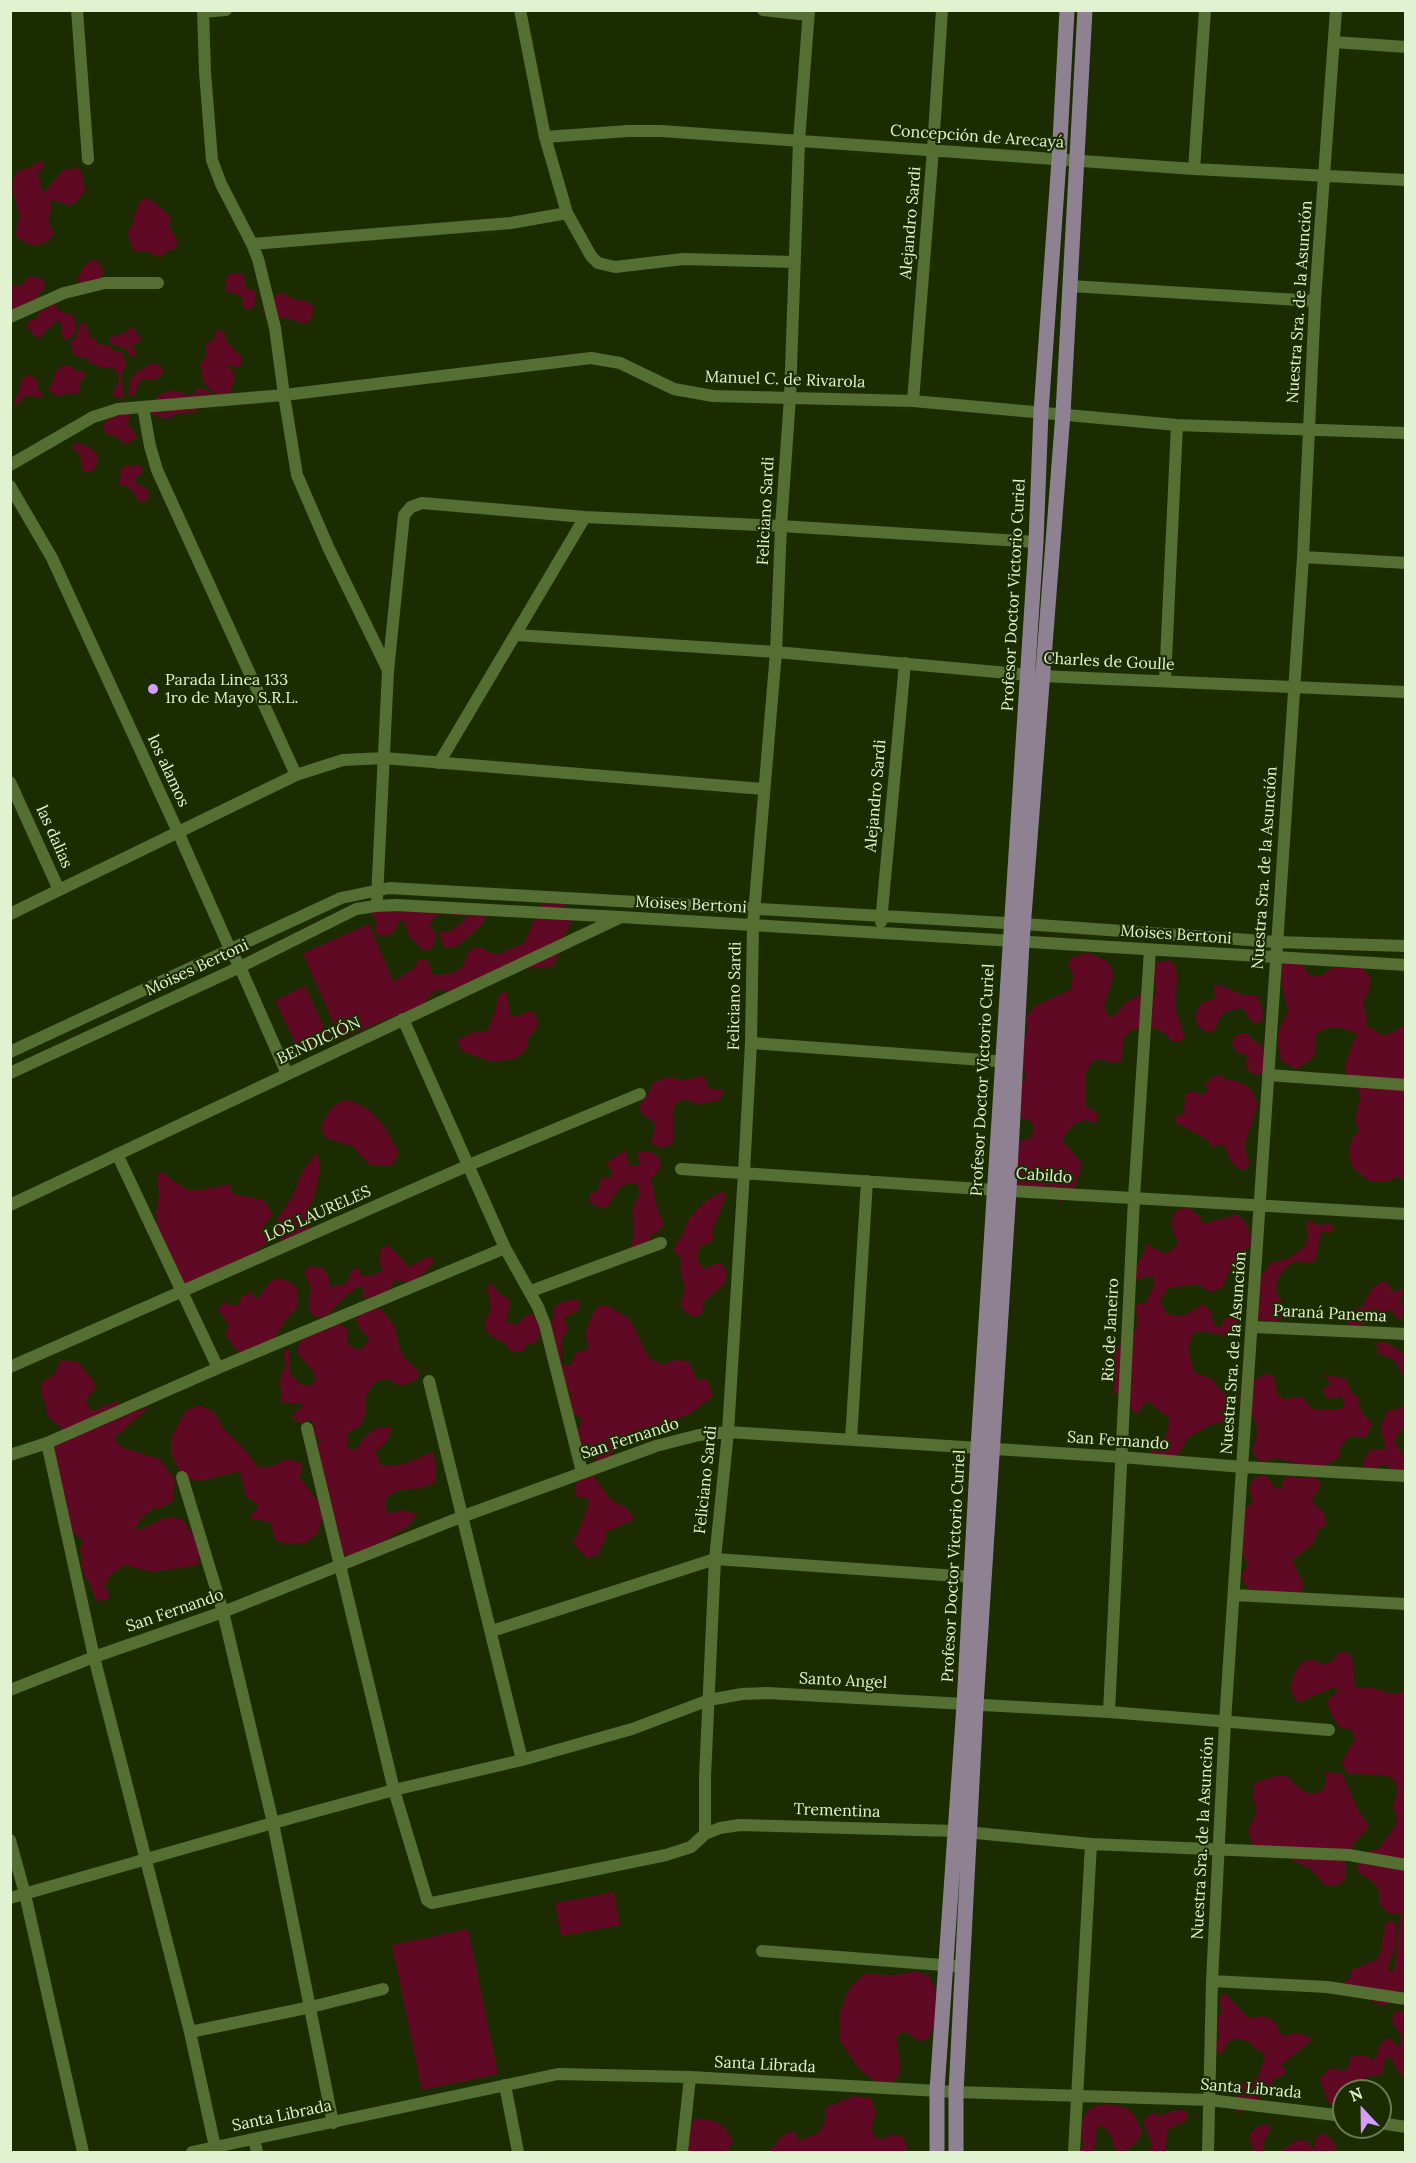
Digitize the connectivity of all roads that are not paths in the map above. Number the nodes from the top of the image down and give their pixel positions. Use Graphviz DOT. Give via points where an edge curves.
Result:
graph roads {
  1 [pos="77,10"];
  2 [pos="226,10"];
  3 [pos="520,10"];
  4 [pos="763,10"];
  5 [pos="942,10"];
  6 [pos="1067,10"];
  7 [pos="1085,10"];
  8 [pos="1205,10"];
  9 [pos="1336,10"];
  10 [pos="203,11"];
  11 [pos="809,13"];
  12 [pos="1334,42"];
  13 [pos="1406,47"];
  14 [pos="545,137"];
  15 [pos="799,141"];
  16 [pos="933,149"];
  17 [pos="88,159"];
  18 [pos="1059,160"];
  19 [pos="1078,161"];
  20 [pos="1194,169"];
  21 [pos="1325,176"];
  22 [pos="1406,180"];
  23 [pos="567,213"];
  24 [pos="252,244"];
  25 [pos="795,262"];
  26 [pos="158,283"];
  27 [pos="1070,286"];
  28 [pos="1315,301"];
  29 [pos="10,317"];
  30 [pos="284,395"];
  31 [pos="789,397"];
  32 [pos="913,401"];
  33 [pos="143,407"];
  34 [pos="1052,413"];
  35 [pos="1177,425"];
  36 [pos="1309,429"];
  37 [pos="1406,433"];
  38 [pos="10,465"];
  39 [pos="10,486"];
  40 [pos="585,517"];
  41 [pos="781,526"];
  42 [pos="1036,542"];
  43 [pos="1303,557"];
  44 [pos="1406,563"];
  45 [pos="516,635"];
  46 [pos="776,652"];
  47 [pos="905,663"];
  48 [pos="388,671"];
  49 [pos="1034,675"];
  50 [pos="1165,681"];
  51 [pos="1294,687"];
  52 [pos="1406,692"];
  53 [pos="384,758"];
  54 [pos="439,762"];
  55 [pos="296,775"];
  56 [pos="10,782"];
  57 [pos="763,789"];
  58 [pos="178,832"];
  59 [pos="60,890"];
  60 [pos="378,890"];
  61 [pos="639,902"];
  62 [pos="375,906"];
  63 [pos="755,909"];
  64 [pos="10,914"];
  65 [pos="882,916"];
  66 [pos="621,917"];
  67 [pos="1017,924"];
  68 [pos="753,925"];
  69 [pos="881,932"];
  70 [pos="1016,941"];
  71 [pos="1277,942"];
  72 [pos="1406,946"];
  73 [pos="230,949"];
  74 [pos="1150,950"];
  75 [pos="1276,958"];
  76 [pos="1406,965"];
  77 [pos="240,967"];
  78 [pos="403,1019"];
  79 [pos="751,1043"];
  80 [pos="10,1052"];
  81 [pos="1010,1062"];
  82 [pos="10,1073"];
  83 [pos="287,1074"];
  84 [pos="1268,1075"];
  85 [pos="1406,1085"];
  86 [pos="640,1094"];
  87 [pos="117,1154"];
  88 [pos="469,1165"];
  89 [pos="681,1169"];
  90 [pos="744,1172"];
  91 [pos="867,1181"];
  92 [pos="1002,1190"];
  93 [pos="1134,1198"];
  94 [pos="10,1205"];
  95 [pos="1260,1206"];
  96 [pos="1406,1214"];
  97 [pos="661,1243"];
  98 [pos="505,1248"];
  99 [pos="531,1291"];
  100 [pos="182,1292"];
  101 [pos="1253,1327"];
  102 [pos="1406,1334"];
  103 [pos="10,1367"];
  104 [pos="218,1368"];
  105 [pos="429,1381"];
  106 [pos="307,1428"];
  107 [pos="728,1432"];
  108 [pos="851,1440"];
  109 [pos="47,1443"];
  110 [pos="986,1449"];
  111 [pos="10,1455"];
  112 [pos="1121,1457"];
  113 [pos="1244,1467"];
  114 [pos="582,1472"];
  115 [pos="1406,1476"];
  116 [pos="182,1477"];
  117 [pos="461,1517"];
  118 [pos="715,1559"];
  119 [pos="340,1566"];
  120 [pos="972,1577"];
  121 [pos="1234,1595"];
  122 [pos="1406,1604"];
  123 [pos="223,1612"];
  124 [pos="492,1631"];
  125 [pos="94,1657"];
  126 [pos="10,1690"];
  127 [pos="708,1700"];
  128 [pos="970,1705"];
  129 [pos="1109,1712"];
  130 [pos="1225,1722"];
  131 [pos="1329,1730"];
  132 [pos="522,1760"];
  133 [pos="394,1790"];
  134 [pos="273,1822"];
  135 [pos="962,1832"];
  136 [pos="705,1834"];
  137 [pos="10,1840"];
  138 [pos="1091,1844"];
  139 [pos="1220,1850"];
  140 [pos="146,1859"];
  141 [pos="1406,1865"];
  142 [pos="26,1894"];
  143 [pos="10,1898"];
  144 [pos="762,1951"];
  145 [pos="945,1965"];
  146 [pos="962,1968"];
  147 [pos="1212,1981"];
  148 [pos="383,1989"];
  149 [pos="1406,1999"];
  150 [pos="311,2007"];
  151 [pos="190,2032"];
  152 [pos="690,2078"];
  153 [pos="505,2085"];
  154 [pos="937,2090"];
  155 [pos="956,2092"];
  156 [pos="1078,2095"];
  157 [pos="1209,2100"];
  158 [pos="1332,2115"];
  159 [pos="333,2122"];
  160 [pos="254,2139"];
  161 [pos="215,2147"];
  162 [pos="83,2152"];
  163 [pos="192,2152"];
  164 [pos="257,2152"];
  165 [pos="518,2152"];
  166 [pos="682,2152"];
  167 [pos="937,2152"];
  168 [pos="956,2152"];
  169 [pos="1074,2152"];
  170 [pos="1208,2152"];
  1 -- 17 [label="street"];
  2 -- 10 [label="street"];
  3 -- 14 [label="street"];
  4 -- 11 [label="street"];
  5 -- 16 [label="street, Alejandro Sardi"];
  6 -- 18 [label="main road, Profesor Doctor Victorio Curiel"];
  7 -- 19 [label="main road, Profesor Doctor Victorio Curiel"];
  8 -- 20 [label="street"];
  9 -- 12 [label="street, Nuestra Sra. de la Asunción"];
  10 -- 24 [label="street" via="212,160"];
  11 -- 15 [label="street, Feliciano Sardi"];
  12 -- 13 [label="street"];
  12 -- 21 [label="street, Nuestra Sra. de la Asunción"];
  14 -- 15 [label="street, Concepción de Arecayá" via="628,131"];
  14 -- 23 [label="street"];
  15 -- 16 [label="street, Concepción de Arecayá"];
  15 -- 25 [label="street, Feliciano Sardi"];
  16 -- 18 [label="street, Concepción de Arecayá"];
  16 -- 32 [label="street, Alejandro Sardi"];
  18 -- 19 [label="street, Concepción de Arecayá"];
  18 -- 34 [label="main road, Profesor Doctor Victorio Curiel"];
  19 -- 20 [label="street, Concepción de Arecayá"];
  19 -- 27 [label="main road, Profesor Doctor Victorio Curiel"];
  20 -- 21 [label="street, Concepción de Arecayá"];
  21 -- 22 [label="street, Concepción de Arecayá"];
  21 -- 28 [label="street, Nuestra Sra. de la Asunción"];
  23 -- 24 [label="street" via="511,223"];
  23 -- 25 [label="street" via="591,256 598,263 615,267 683,259"];
  24 -- 30 [label="street" via="275,328"];
  25 -- 31 [label="street, Feliciano Sardi"];
  26 -- 29 [label="street" via="105,283 64,293"];
  27 -- 28 [label="street"];
  27 -- 34 [label="main road, Profesor Doctor Victorio Curiel"];
  28 -- 36 [label="street, Nuestra Sra. de la Asunción"];
  30 -- 31 [label="street, Manuel C. de Rivarola" via="591,358 620,363 674,389 713,396"];
  30 -- 33 [label="street, Manuel C. de Rivarola"];
  30 -- 48 [label="street" via="297,475"];
  31 -- 32 [label="street, Manuel C. de Rivarola"];
  31 -- 41 [label="street, Feliciano Sardi"];
  32 -- 34 [label="street, Manuel C. de Rivarola"];
  33 -- 38 [label="street, Manuel C. de Rivarola" via="93,417"];
  33 -- 55 [label="street" via="157,470"];
  34 -- 35 [label="street"];
  34 -- 42 [label="main road, Profesor Doctor Victorio Curiel"];
  34 -- 49 [label="main road, Profesor Doctor Victorio Curiel"];
  35 -- 36 [label="street"];
  35 -- 50 [label="street"];
  36 -- 37 [label="street"];
  36 -- 43 [label="street, Nuestra Sra. de la Asunción"];
  39 -- 58 [label="street, los alamos" via="52,558"];
  40 -- 41 [label="street"];
  40 -- 45 [label="street"];
  40 -- 48 [label="street" via="422,503 411,507 404,515"];
  41 -- 42 [label="street"];
  41 -- 46 [label="street, Feliciano Sardi"];
  42 -- 49 [label="main road, Profesor Doctor Victorio Curiel"];
  43 -- 44 [label="street"];
  43 -- 51 [label="street, Nuestra Sra. de la Asunción"];
  45 -- 46 [label="street, Charles de Goulle"];
  45 -- 54 [label="street"];
  46 -- 47 [label="street, Charles de Goulle"];
  46 -- 57 [label="street, Feliciano Sardi"];
  47 -- 49 [label="street, Charles de Goulle"];
  47 -- 65 [label="street, Alejandro Sardi"];
  48 -- 53 [label="street"];
  49 -- 50 [label="street, Charles de Goulle"];
  49 -- 67 [label="main road, Profesor Doctor Victorio Curiel"];
  50 -- 51 [label="street, Charles de Goulle"];
  51 -- 52 [label="street, Charles de Goulle"];
  51 -- 71 [label="street, Nuestra Sra. de la Asunción"];
  53 -- 54 [label="street"];
  53 -- 55 [label="street" via="343,760"];
  53 -- 60 [label="street"];
  54 -- 57 [label="street"];
  55 -- 58 [label="street"];
  56 -- 59 [label="street, las dalias"];
  57 -- 63 [label="street, Feliciano Sardi"];
  58 -- 59 [label="street"];
  58 -- 73 [label="street, los alamos"];
  59 -- 64 [label="street, las dalias"];
  60 -- 61 [label="street, Moises Bertoni"];
  60 -- 62 [label="street"];
  60 -- 73 [label="street, Moises Bertoni" via="341,898"];
  61 -- 63 [label="street, Moises Bertoni"];
  61 -- 66 [label="street, BENDICIÓN"];
  62 -- 66 [label="street, Moises Bertoni"];
  62 -- 77 [label="street, Moises Bertoni" via="356,909"];
  63 -- 65 [label="street, Moises Bertoni"];
  63 -- 68 [label="street, Feliciano Sardi"];
  65 -- 67 [label="street, Moises Bertoni"];
  65 -- 69 [label="street, Alejandro Sardi"];
  66 -- 68 [label="street, Moises Bertoni"];
  66 -- 78 [label="street, BENDICIÓN"];
  67 -- 70 [label="main road, Profesor Doctor Victorio Curiel"];
  67 -- 71 [label="street, Moises Bertoni"];
  68 -- 69 [label="street, Moises Bertoni"];
  68 -- 79 [label="street, Feliciano Sardi"];
  69 -- 70 [label="street, Moises Bertoni"];
  70 -- 74 [label="street, Moises Bertoni"];
  70 -- 81 [label="main road, Profesor Doctor Victorio Curiel"];
  71 -- 72 [label="street, Moises Bertoni"];
  71 -- 75 [label="street, Nuestra Sra. de la Asunción"];
  73 -- 77 [label="street, los alamos"];
  73 -- 80 [label="street, Moises Bertoni"];
  74 -- 75 [label="street, Moises Bertoni"];
  74 -- 93 [label="street, Rio de Janeiro"];
  75 -- 76 [label="street, Moises Bertoni"];
  75 -- 84 [label="street, Nuestra Sra. de la Asunción"];
  77 -- 82 [label="street, Moises Bertoni"];
  77 -- 83 [label="street, los alamos"];
  78 -- 83 [label="street, BENDICIÓN"];
  78 -- 88 [label="street"];
  79 -- 81 [label="street"];
  79 -- 90 [label="street, Feliciano Sardi"];
  81 -- 92 [label="main road, Profesor Doctor Victorio Curiel"];
  83 -- 87 [label="street, BENDICIÓN"];
  84 -- 85 [label="street"];
  84 -- 95 [label="street, Nuestra Sra. de la Asunción"];
  86 -- 88 [label="street, LOS LAURELES"];
  87 -- 94 [label="street, BENDICIÓN"];
  87 -- 100 [label="street"];
  88 -- 98 [label="street"];
  88 -- 100 [label="street, LOS LAURELES"];
  89 -- 90 [label="street, Cabildo"];
  90 -- 91 [label="street, Cabildo"];
  90 -- 107 [label="street, Feliciano Sardi"];
  91 -- 92 [label="street, Cabildo"];
  91 -- 108 [label="street"];
  92 -- 93 [label="street, Cabildo"];
  92 -- 110 [label="main road, Profesor Doctor Victorio Curiel"];
  93 -- 95 [label="street, Cabildo"];
  93 -- 112 [label="street, Rio de Janeiro"];
  95 -- 96 [label="street, Cabildo"];
  95 -- 101 [label="street, Nuestra Sra. de la Asunción"];
  97 -- 99 [label="street"];
  98 -- 99 [label="street"];
  98 -- 104 [label="street"];
  99 -- 114 [label="street" via="545,1325"];
  100 -- 103 [label="street, LOS LAURELES"];
  100 -- 104 [label="street"];
  101 -- 102 [label="street, Paraná Panema"];
  101 -- 113 [label="street, Nuestra Sra. de la Asunción"];
  104 -- 109 [label="street"];
  105 -- 117 [label="street"];
  106 -- 119 [label="street"];
  107 -- 108 [label="street, San Fernando"];
  107 -- 114 [label="street, San Fernando" via="677,1440"];
  107 -- 118 [label="street, Feliciano Sardi"];
  108 -- 110 [label="street, San Fernando"];
  109 -- 111 [label="street"];
  109 -- 125 [label="street"];
  110 -- 112 [label="street, San Fernando"];
  110 -- 120 [label="main road, Profesor Doctor Victorio Curiel"];
  110 -- 128 [label="main road, Profesor Doctor Victorio Curiel"];
  112 -- 113 [label="street, San Fernando"];
  112 -- 129 [label="street, Rio de Janeiro"];
  113 -- 115 [label="street, San Fernando"];
  113 -- 121 [label="street, Nuestra Sra. de la Asunción"];
  114 -- 117 [label="street, San Fernando"];
  116 -- 123 [label="street"];
  117 -- 119 [label="street, San Fernando"];
  117 -- 124 [label="street"];
  118 -- 120 [label="street"];
  118 -- 124 [label="street"];
  118 -- 127 [label="street, Feliciano Sardi"];
  119 -- 123 [label="street, San Fernando"];
  119 -- 133 [label="street"];
  120 -- 128 [label="main road, Profesor Doctor Victorio Curiel"];
  121 -- 122 [label="street"];
  121 -- 130 [label="street, Nuestra Sra. de la Asunción"];
  123 -- 125 [label="street, San Fernando"];
  123 -- 134 [label="street"];
  124 -- 132 [label="street"];
  125 -- 126 [label="street, San Fernando"];
  125 -- 140 [label="street"];
  127 -- 128 [label="street, Santo Angel" via="768,1693"];
  127 -- 132 [label="street, Santo Angel" via="632,1729"];
  127 -- 136 [label="street, Feliciano Sardi"];
  128 -- 129 [label="street, Santo Angel"];
  128 -- 135 [label="main road, Profesor Doctor Victorio Curiel"];
  129 -- 130 [label="street, Santo Angel"];
  130 -- 131 [label="street, Santo Angel"];
  130 -- 139 [label="street, Nuestra Sra. de la Asunción"];
  132 -- 133 [label="street, Santo Angel"];
  133 -- 134 [label="street, Santo Angel"];
  133 -- 136 [label="street, Trementina" via="427,1899 432,1903 666,1855 691,1847"];
  134 -- 140 [label="street, Santo Angel"];
  134 -- 150 [label="street"];
  135 -- 136 [label="street, Trementina" via="740,1825"];
  135 -- 138 [label="street, Trementina"];
  135 -- 145 [label="main road, Profesor Doctor Victorio Curiel"];
  135 -- 146 [label="main road, Profesor Doctor Victorio Curiel"];
  137 -- 142 [label="street"];
  138 -- 139 [label="street, Trementina"];
  138 -- 156 [label="street"];
  139 -- 141 [label="street, Trementina" via="1349,1855"];
  139 -- 147 [label="street, Nuestra Sra. de la Asunción"];
  140 -- 142 [label="street, Santo Angel"];
  140 -- 151 [label="street"];
  142 -- 143 [label="street, Santo Angel"];
  142 -- 162 [label="street"];
  144 -- 145 [label="street"];
  145 -- 146 [label="street"];
  145 -- 154 [label="main road, Profesor Doctor Victorio Curiel"];
  146 -- 155 [label="main road, Profesor Doctor Victorio Curiel"];
  147 -- 149 [label="street" via="1327,1987"];
  147 -- 157 [label="street, Nuestra Sra. de la Asunción"];
  148 -- 150 [label="street"];
  150 -- 151 [label="street"];
  150 -- 159 [label="street"];
  151 -- 161 [label="street"];
  152 -- 153 [label="street, Santa Librada" via="558,2073"];
  152 -- 154 [label="street, Santa Librada"];
  152 -- 166 [label="street"];
  153 -- 159 [label="street, Santa Librada"];
  153 -- 165 [label="street"];
  154 -- 155 [label="street, Santa Librada"];
  154 -- 167 [label="main road, Profesor Doctor Victorio Curiel"];
  155 -- 156 [label="street, Santa Librada"];
  155 -- 168 [label="main road, Profesor Doctor Victorio Curiel"];
  156 -- 157 [label="street, Santa Librada"];
  156 -- 169 [label="street"];
  157 -- 158 [label="street, Santa Librada"];
  157 -- 170 [label="street, Nuestra Sra. de la Asunción"];
  159 -- 160 [label="street, Santa Librada"];
  160 -- 161 [label="street, Santa Librada"];
  160 -- 164 [label="street"];
  161 -- 163 [label="street, Santa Librada"];
}
